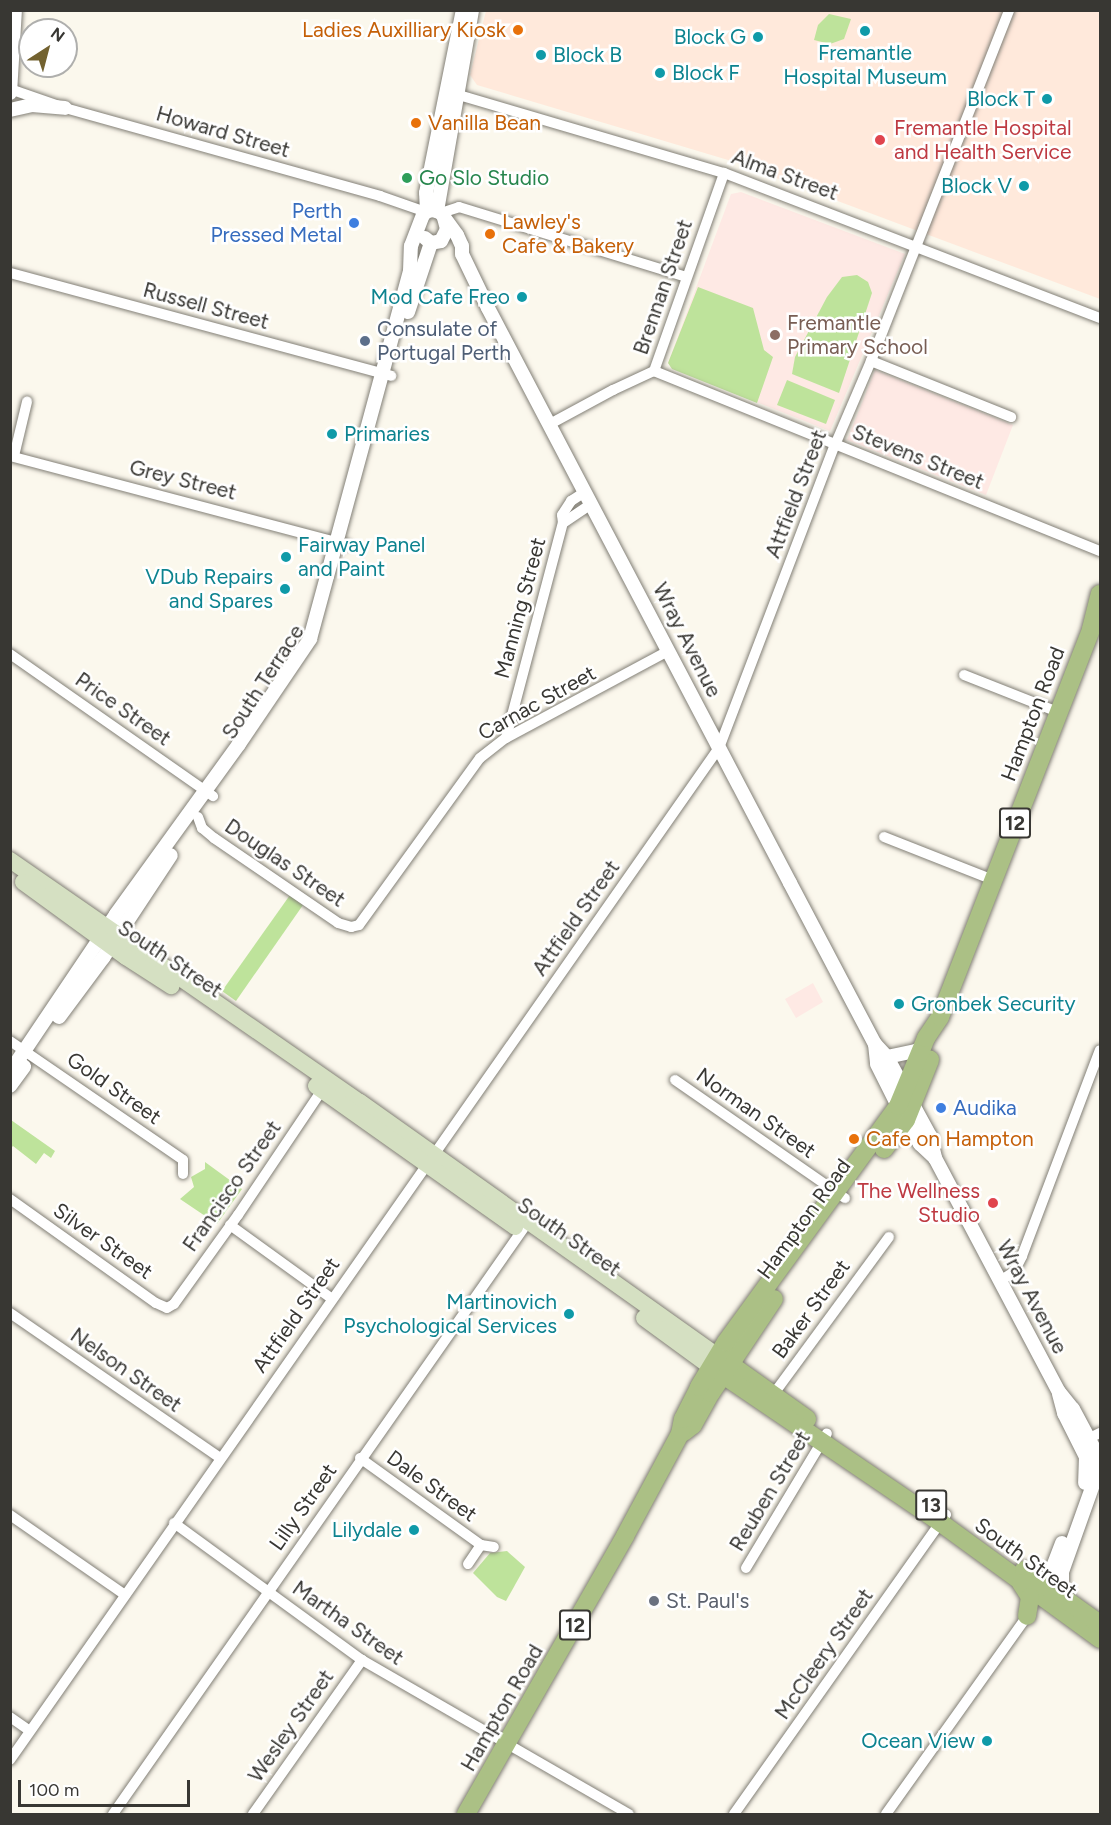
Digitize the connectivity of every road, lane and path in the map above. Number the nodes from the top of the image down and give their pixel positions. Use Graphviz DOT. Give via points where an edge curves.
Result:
graph roads {
  1 [pos="463,10"];
  2 [pos="472,10"];
  3 [pos="1009,10"];
  4 [pos="17,12"];
  5 [pos="11,90"];
  6 [pos="452,93"];
  7 [pos="64,108"];
  8 [pos="10,110"];
  9 [pos="724,173"];
  10 [pos="435,213"];
  11 [pos="419,225"];
  12 [pos="436,242"];
  13 [pos="916,246"];
  14 [pos="462,254"];
  15 [pos="10,273"];
  16 [pos="686,277"];
  17 [pos="1101,318"];
  18 [pos="871,361"];
  19 [pos="654,371"];
  20 [pos="386,375"];
  21 [pos="27,402"];
  22 [pos="1011,417"];
  23 [pos="550,424"];
  24 [pos="835,445"];
  25 [pos="12,456"];
  26 [pos="588,498"];
  27 [pos="342,544"];
  28 [pos="1101,551"];
  29 [pos="1101,594"];
  30 [pos="1101,612"];
  31 [pos="1091,629"];
  32 [pos="668,651"];
  33 [pos="10,654"];
  34 [pos="964,675"];
  35 [pos="1058,712"];
  36 [pos="506,738"];
  37 [pos="719,748"];
  38 [pos="210,794"];
  39 [pos="198,817"];
  40 [pos="884,837"];
  41 [pos="10,860"];
  42 [pos="10,874"];
  43 [pos="993,880"];
  44 [pos="359,925"];
  45 [pos="109,937"];
  46 [pos="940,1017"];
  47 [pos="10,1041"];
  48 [pos="875,1044"];
  49 [pos="924,1045"];
  50 [pos="1101,1050"];
  51 [pos="29,1053"];
  52 [pos="887,1058"];
  53 [pos="10,1072"];
  54 [pos="675,1080"];
  55 [pos="10,1086"];
  56 [pos="322,1090"];
  57 [pos="906,1105"];
  58 [pos="430,1160"];
  59 [pos="183,1174"];
  60 [pos="841,1195"];
  61 [pos="10,1199"];
  62 [pos="230,1225"];
  63 [pos="525,1227"];
  64 [pos="889,1237"];
  65 [pos="1000,1281"];
  66 [pos="331,1298"];
  67 [pos="174,1304"];
  68 [pos="10,1313"];
  69 [pos="720,1365"];
  70 [pos="769,1400"];
  71 [pos="824,1437"];
  72 [pos="1090,1438"];
  73 [pos="220,1458"];
  74 [pos="360,1458"];
  75 [pos="10,1515"];
  76 [pos="943,1519"];
  77 [pos="174,1523"];
  78 [pos="481,1545"];
  79 [pos="494,1547"];
  80 [pos="468,1563"];
  81 [pos="746,1569"];
  82 [pos="268,1592"];
  83 [pos="125,1594"];
  84 [pos="1041,1600"];
  85 [pos="1101,1624"];
  86 [pos="1101,1632"];
  87 [pos="1101,1639"];
  88 [pos="362,1660"];
  89 [pos="10,1717"];
  90 [pos="30,1731"];
  91 [pos="507,1743"];
  92 [pos="10,1760"];
  93 [pos="112,1815"];
  94 [pos="253,1815"];
  95 [pos="466,1815"];
  96 [pos="629,1815"];
  97 [pos="734,1815"];
  98 [pos="886,1815"];
  1 -- 6 [label="street"];
  2 -- 6 [label="street"];
  3 -- 13 [label="street, Attfield Street"];
  4 -- 5 [label="street"];
  5 -- 7 [label="street, Howard Street"];
  6 -- 9 [label="street, Alma Street"];
  6 -- 10 [label="street" via="426,193"];
  7 -- 8 [label="street" via="32,105"];
  7 -- 10 [label="street, Howard Street"];
  9 -- 13 [label="street, Alma Street"];
  9 -- 16 [label="street, Brennan Street"];
  10 -- 11 [label="street, South Terrace"];
  10 -- 12 [label="street, South Terrace" via="447,229"];
  10 -- 14 [label="street, Wray Avenue" via="457,236"];
  10 -- 16 [label="street" via="459,207"];
  11 -- 12 [label="street" via="422,235"];
  11 -- 20 [label="street, South Terrace" via="411,246 410,271"];
  12 -- 14 [label="street"];
  12 -- 20 [label="street, South Terrace"];
  13 -- 17 [label="street, Alma Street"];
  13 -- 18 [label="street, Attfield Street"];
  14 -- 23 [label="street, Wray Avenue"];
  15 -- 20 [label="street, Russell Street"];
  16 -- 19 [label="street, Brennan Street"];
  18 -- 22 [label="street"];
  18 -- 24 [label="street, Attfield Street"];
  19 -- 23 [label="street, Brennan Street"];
  19 -- 24 [label="street, Stevens Street"];
  20 -- 27 [label="street, South Terrace"];
  21 -- 25 [label="street"];
  23 -- 26 [label="street, Wray Avenue"];
  24 -- 28 [label="street, Stevens Street"];
  24 -- 37 [label="street, Attfield Street"];
  25 -- 27 [label="street, Grey Street"];
  26 -- 32 [label="street, Wray Avenue"];
  26 -- 36 [label="street, Manning Street" via="565,508"];
  27 -- 38 [label="street, South Terrace" via="310,639"];
  29 -- 31 [label="main road, Hampton Road / 12"];
  30 -- 31 [label="main road, Hampton Road / 12"];
  31 -- 35 [label="main road, Hampton Road / 12"];
  32 -- 36 [label="street, Carnac Street"];
  32 -- 37 [label="street, Wray Avenue"];
  33 -- 38 [label="street, Price Street"];
  34 -- 35 [label="street"];
  35 -- 43 [label="main road, Hampton Road / 12"];
  36 -- 44 [label="street, Carnac Street" via="480,758"];
  37 -- 48 [label="street, Wray Avenue"];
  37 -- 58 [label="street, Attfield Street"];
  38 -- 39 [label="street, South Terrace"];
  38 -- 45 [label="street, South Terrace"];
  39 -- 44 [label="street, Douglas Street" via="207,833 338,923"];
  39 -- 45 [label="street, South Terrace"];
  40 -- 43 [label="street"];
  41 -- 45 [label="main road, South Street / 13"];
  42 -- 45 [label="main road, South Street / 13"];
  43 -- 46 [label="main road, Hampton Road / 12"];
  45 -- 51 [label="street, South Terrace"];
  45 -- 56 [label="main road, South Street / 13"];
  45 -- 58 [label="main road, South Street / 13"];
  46 -- 49 [label="main road, Hampton Road / 12"];
  46 -- 57 [label="main road, Hampton Road / 12" via="937,1042"];
  47 -- 51 [label="street, Gold Street"];
  48 -- 52 [label="street, Wray Avenue"];
  48 -- 57 [label="street, Wray Avenue" via="877,1064"];
  49 -- 52 [label="street" via="916,1051"];
  49 -- 57 [label="main road, Hampton Road / 12"];
  50 -- 65 [label="street" via="1022,1256 1014,1272"];
  51 -- 53 [label="street, South Terrace"];
  51 -- 55 [label="street, South Terrace"];
  51 -- 59 [label="street, Gold Street" via="183,1160"];
  52 -- 57 [label="street, Wray Avenue"];
  54 -- 60 [label="street, Norman Street"];
  56 -- 58 [label="main road, South Street / 13"];
  56 -- 62 [label="street, Francisco Street"];
  57 -- 60 [label="main road, Hampton Road / 12"];
  57 -- 65 [label="street, Wray Avenue" via="930,1136 934,1158"];
  58 -- 63 [label="main road, South Street / 13"];
  58 -- 66 [label="street, Attfield Street"];
  60 -- 69 [label="main road, Hampton Road / 12"];
  61 -- 67 [label="street, Silver Street" via="156,1303 167,1308"];
  62 -- 66 [label="street"];
  62 -- 67 [label="street, Francisco Street"];
  63 -- 69 [label="main road, South Street / 13"];
  63 -- 74 [label="street, Lilly Street"];
  64 -- 70 [label="street, Baker Street"];
  65 -- 72 [label="street, Wray Avenue" via="1059,1392"];
  66 -- 73 [label="street, Attfield Street"];
  68 -- 73 [label="street, Nelson Street"];
  69 -- 70 [label="main road, South Street / 13"];
  69 -- 91 [label="main road, Hampton Road / 12" via="693,1425 680,1434"];
  70 -- 71 [label="main road, South Street / 13"];
  71 -- 76 [label="main road, South Street / 13"];
  71 -- 81 [label="street, Reuben Street"];
  72 -- 84 [label="street, Wray Avenue" via="1087,1477"];
  73 -- 77 [label="street, Attfield Street"];
  74 -- 78 [label="street, Dale Street"];
  74 -- 82 [label="street, Lilly Street"];
  75 -- 83 [label="street"];
  76 -- 84 [label="main road, South Street / 13" via="1021,1583 1030,1595"];
  76 -- 84 [label="main road, South Street / 13" via="987,1545"];
  76 -- 97 [label="street, McCleery Street"];
  77 -- 82 [label="street, Martha Street"];
  77 -- 83 [label="street, Attfield Street"];
  78 -- 79 [label="street, Dale Street"];
  78 -- 80 [label="street, Dale Street"];
  82 -- 88 [label="street, Martha Street"];
  82 -- 93 [label="street, Lilly Street"];
  83 -- 90 [label="street, Attfield Street"];
  84 -- 85 [label="main road, South Street / 13"];
  84 -- 86 [label="main road" via="1055,1599"];
  84 -- 87 [label="main road, South Street / 13"];
  84 -- 98 [label="street"];
  88 -- 91 [label="street, Martha Street"];
  88 -- 94 [label="street, Wesley Street"];
  89 -- 90 [label="street"];
  90 -- 92 [label="street, Attfield Street"];
  91 -- 95 [label="main road, Hampton Road / 12"];
  91 -- 96 [label="street, Martha Street"];
}
